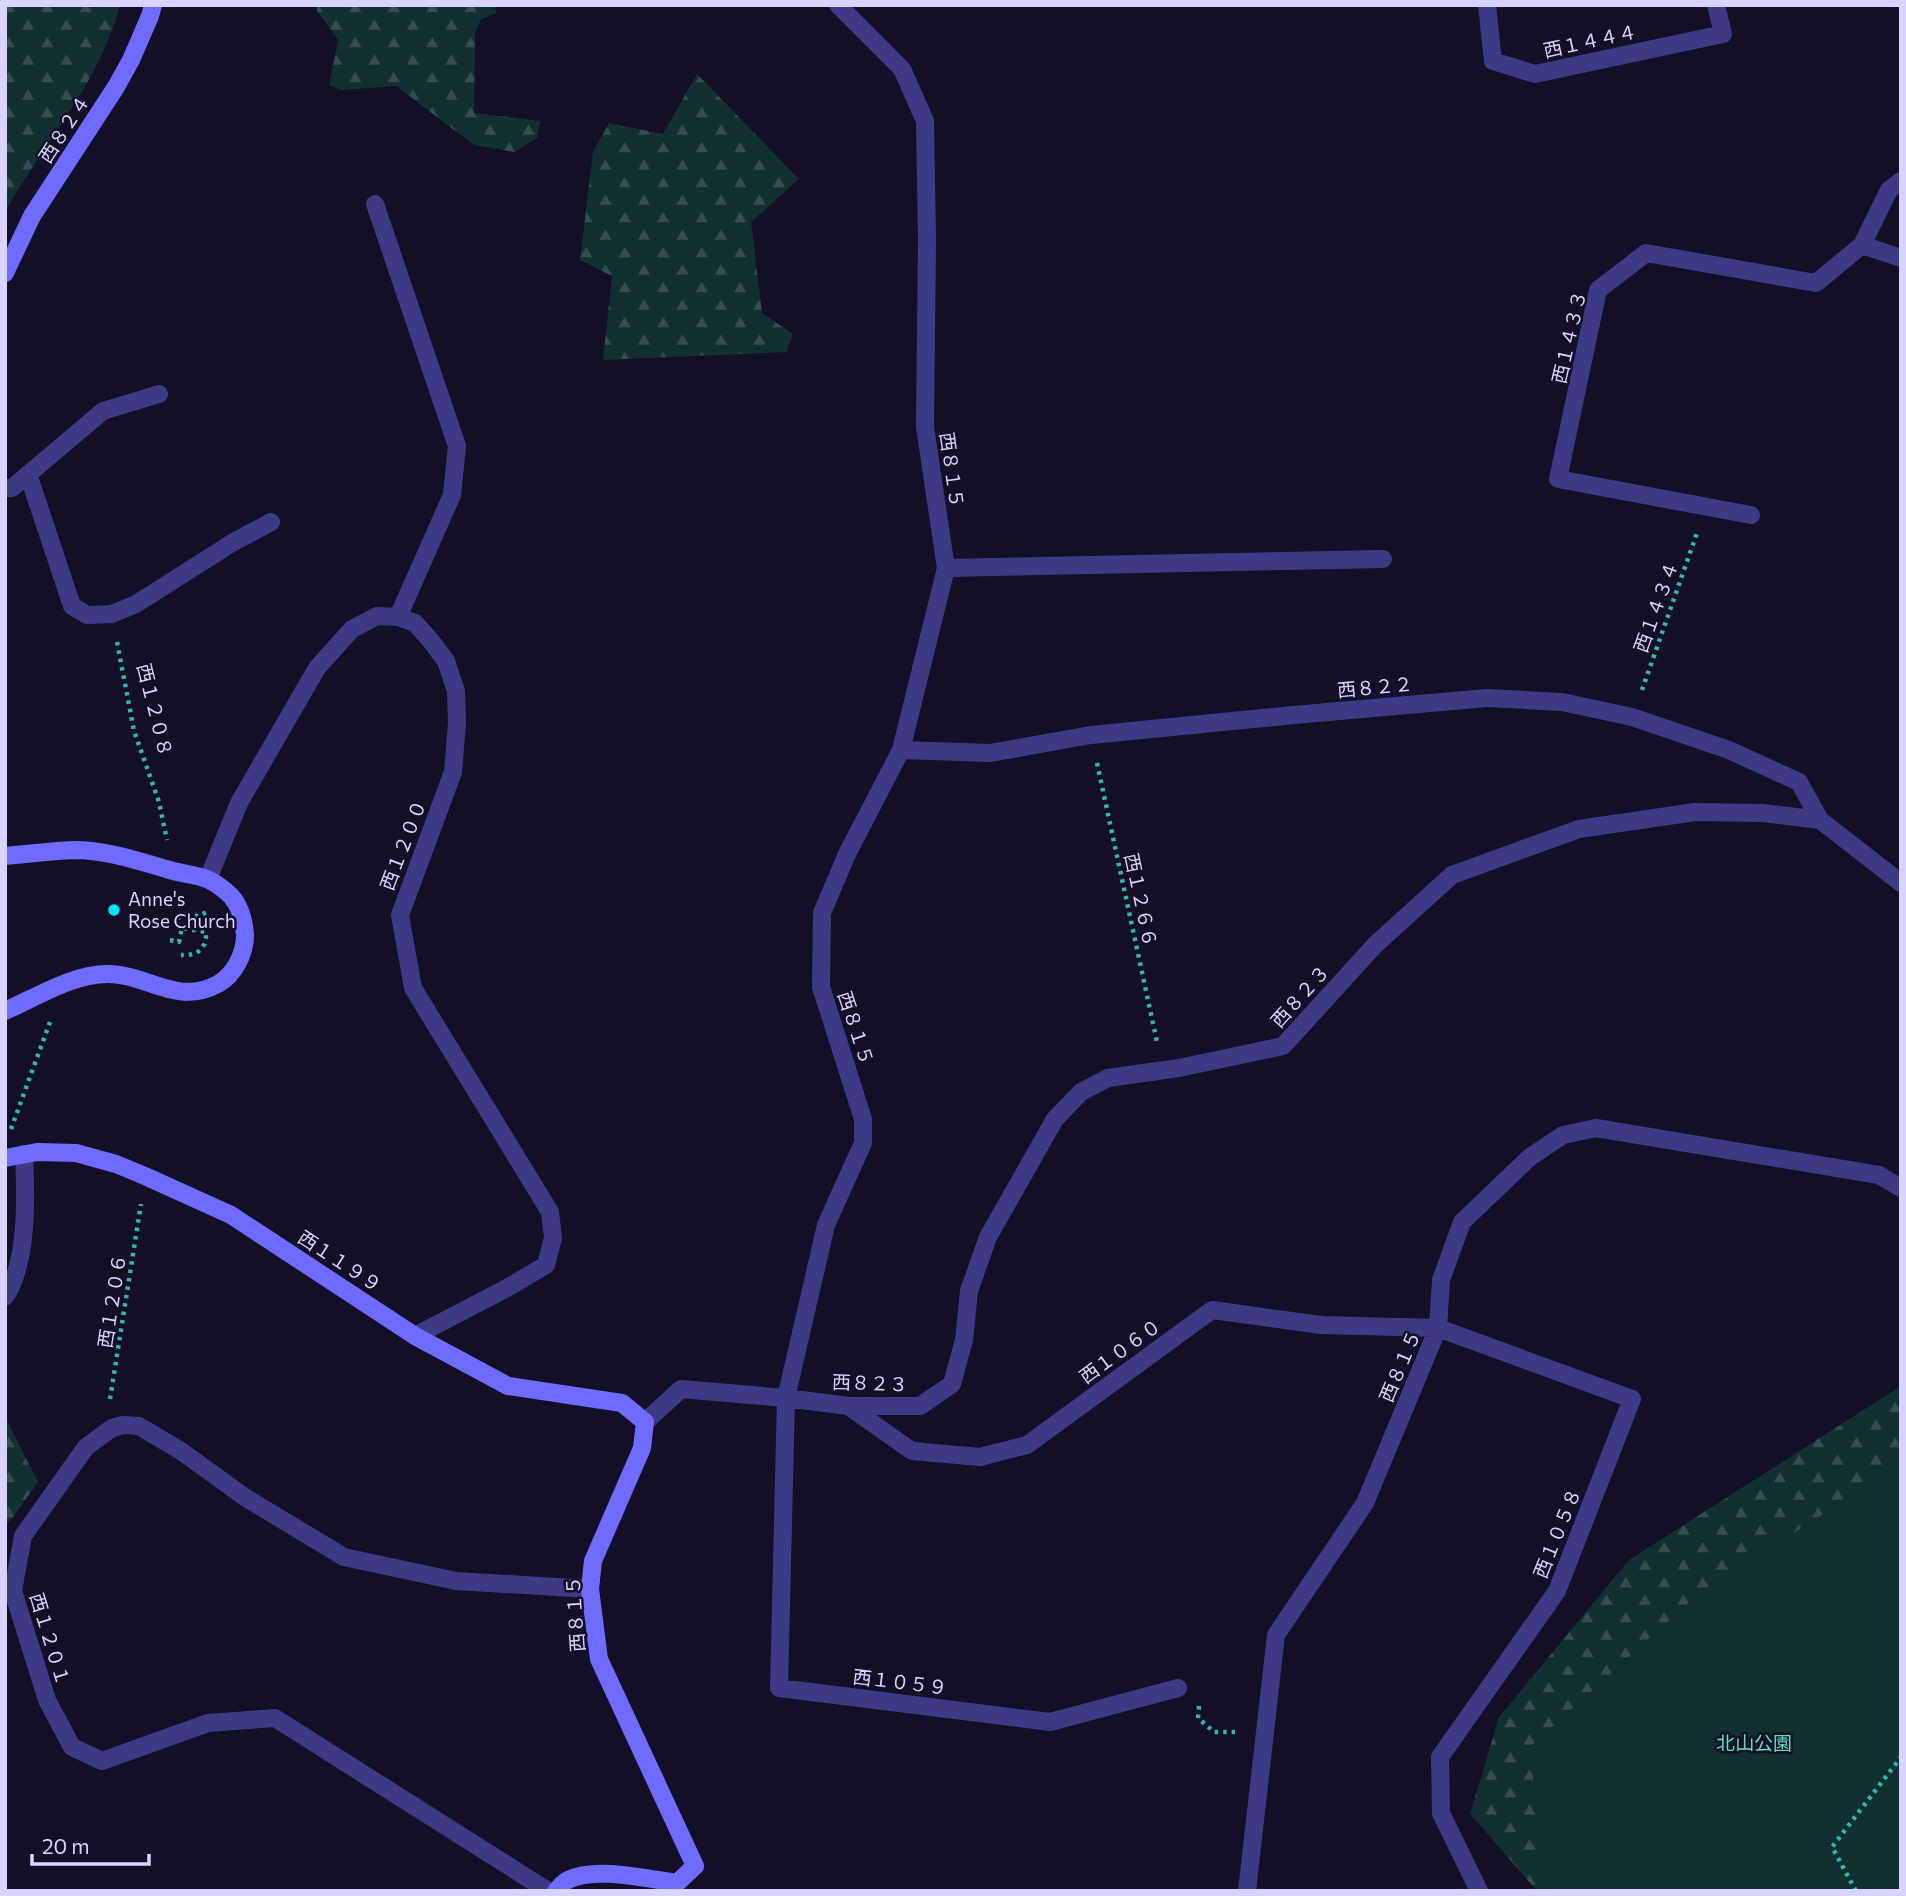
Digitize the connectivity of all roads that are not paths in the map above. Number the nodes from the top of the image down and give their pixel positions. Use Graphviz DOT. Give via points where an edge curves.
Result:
graph roads {
  1 [pos="153,5"];
  2 [pos="838,5"];
  3 [pos="1487,5"];
  4 [pos="1716,5"];
  5 [pos="1901,181"];
  6 [pos="375,204"];
  7 [pos="1862,245"];
  8 [pos="1901,258"];
  9 [pos="5,273"];
  10 [pos="159,394"];
  11 [pos="28,474"];
  12 [pos="5,488"];
  13 [pos="1752,515"];
  14 [pos="271,522"];
  15 [pos="1383,559"];
  16 [pos="946,568"];
  17 [pos="398,617"];
  18 [pos="901,750"];
  19 [pos="1820,820"];
  20 [pos="5,856"];
  21 [pos="208,879"];
  22 [pos="1901,883"];
  23 [pos="5,1011"];
  24 [pos="24,1154"];
  25 [pos="5,1158"];
  26 [pos="1901,1188"];
  27 [pos="5,1297"];
  28 [pos="1438,1328"];
  29 [pos="415,1336"];
  30 [pos="786,1398"];
  31 [pos="848,1406"];
  32 [pos="645,1422"];
  33 [pos="590,1589"];
  34 [pos="1178,1688"];
  35 [pos="681,1887"];
  36 [pos="548,1891"];
  37 [pos="556,1891"];
  38 [pos="1247,1891"];
  39 [pos="1479,1891"];
  1 -- 9 [label="street, 西８２４" via="131,60 32,216"];
  2 -- 16 [label="street, 西８１５" via="902,69 925,121 925,427"];
  3 -- 4 [label="street, 西１４４４" via="1493,61 1535,74 1723,34"];
  5 -- 7 [label="street, 西１４３３" via="1889,190"];
  6 -- 17 [label="street" via="457,446 453,495"];
  7 -- 8 [label="street"];
  7 -- 13 [label="street, 西１４３３" via="1816,283 1646,253 1598,290 1558,479"];
  10 -- 11 [label="street" via="103,411"];
  11 -- 12 [label="street" via="12,488"];
  11 -- 14 [label="street" via="72,606 87,615 112,614 136,604"];
  15 -- 16 [label="street"];
  16 -- 18 [label="street, 西８１５"];
  17 -- 21 [label="street" via="377,616 352,629 317,668 239,803"];
  17 -- 29 [label="street, 西１２００" via="415,624 431,641 446,661 456,691 453,772 400,915 413,988 550,1212 553,1238 546,1265"];
  18 -- 19 [label="street, 西８２２" via="990,753 1091,735 1487,698 1562,702 1632,717 1729,750 1799,782"];
  18 -- 30 [label="street, 西８１５" via="822,912 821,987 863,1119 863,1143 826,1224"];
  19 -- 22 [label="street"];
  19 -- 31 [label="street, 西８２３" via="1695,812 1579,829 1452,875 1375,945 1283,1046 1108,1078 1082,1092 1055,1119 988,1237 969,1291 964,1340 952,1384 920,1406"];
  20 -- 21 [label="street" via="77,850 122,856"];
  21 -- 23 [label="street" via="232,898 244,925 245,942 227,978 199,992 180,992 132,978 91,975"];
  24 -- 25 [label="street, 西１１９９"];
  24 -- 27 [label="street" via="19,1268"];
  24 -- 29 [label="street, 西１１９９" via="76,1153 116,1164 232,1215"];
  26 -- 28 [label="street, 西８１５" via="1879,1175 1596,1128 1563,1135 1530,1157 1462,1222 1441,1280"];
  28 -- 31 [label="street, 西１０６０" via="1321,1325 1212,1310 1027,1445 980,1457 912,1451"];
  28 -- 38 [label="street, 西８１５" via="1365,1503 1276,1635"];
  28 -- 39 [label="street, 西１０５８" via="1632,1399 1558,1591 1440,1757 1441,1813"];
  29 -- 32 [label="street, 西１１９９" via="508,1386 622,1403"];
  30 -- 31 [label="street, 西８２３"];
  30 -- 32 [label="street" via="681,1389"];
  30 -- 34 [label="street, 西１０５９" via="779,1688 1051,1723"];
  32 -- 33 [label="street, 西８１５" via="642,1448 593,1561"];
  33 -- 35 [label="street, 西８１５" via="599,1659 695,1866"];
  33 -- 36 [label="street, 西１２０１" via="456,1581 344,1557 139,1426 123,1426 112,1428 86,1447 23,1536 13,1591 47,1700 72,1747 102,1761 208,1723 275,1718"];
  35 -- 37 [label="street" via="586,1874 566,1880"];
}
